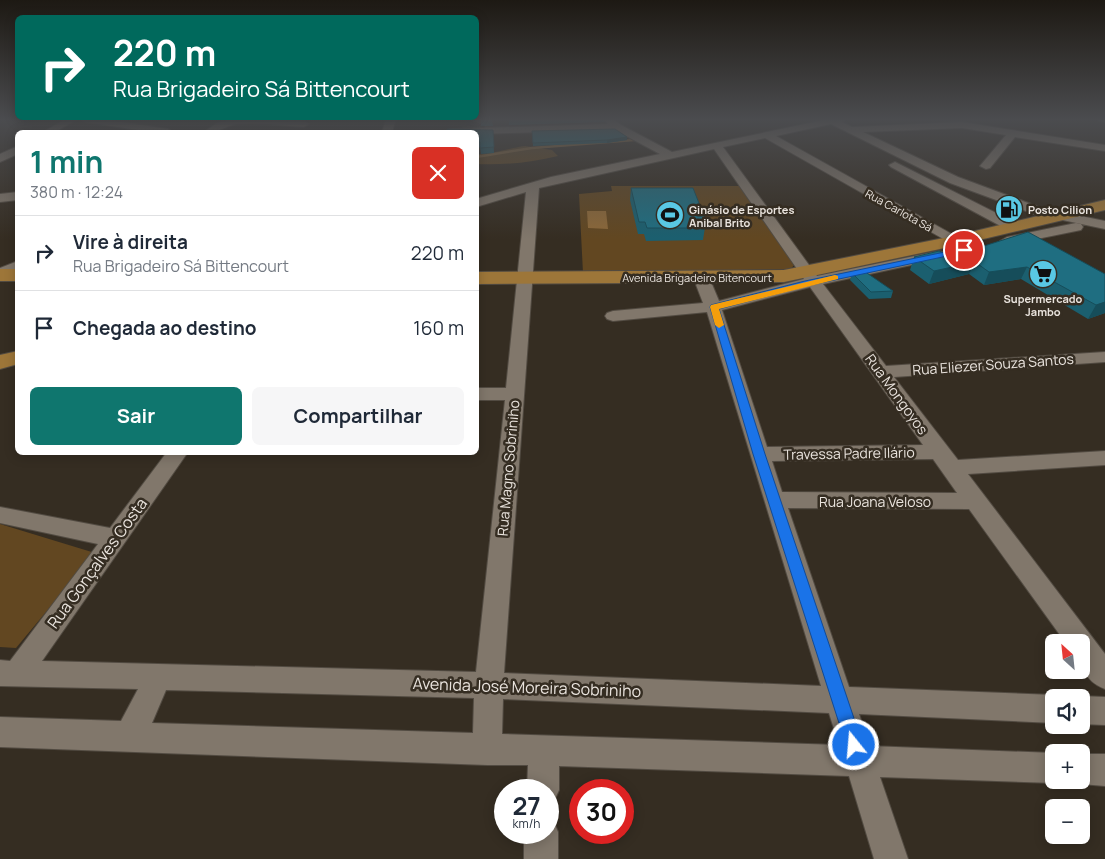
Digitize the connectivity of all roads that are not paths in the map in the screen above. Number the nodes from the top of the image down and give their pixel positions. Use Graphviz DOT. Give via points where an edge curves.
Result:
graph roads {
  1 [pos="651,159"];
  2 [pos="726,159"];
  3 [pos="810,159"];
  4 [pos="883,159"];
  5 [pos="911,159"];
  6 [pos="992,159"];
  7 [pos="986,166"];
  8 [pos="533,186"];
  9 [pos="15,196"];
  10 [pos="1,198"];
  11 [pos="1013,202"];
  12 [pos="479,203"];
  13 [pos="1105,205"];
  14 [pos="980,210"];
  15 [pos="1053,218"];
  16 [pos="1105,225"];
  17 [pos="1076,226"];
  18 [pos="1013,227"];
  19 [pos="1105,232"];
  20 [pos="954,241"];
  21 [pos="15,267"];
  22 [pos="0,275"];
  23 [pos="15,275"];
  24 [pos="701,277"];
  25 [pos="810,277"];
  26 [pos="479,278"];
  27 [pos="525,278"];
  28 [pos="714,307"];
  29 [pos="613,316"];
  30 [pos="1105,357"];
  31 [pos="15,358"];
  32 [pos="0,362"];
  33 [pos="882,372"];
  34 [pos="479,394"];
  35 [pos="514,394"];
  36 [pos="759,454"];
  37 [pos="176,455"];
  38 [pos="1105,458"];
  39 [pos="946,460"];
  40 [pos="774,500"];
  41 [pos="976,501"];
  42 [pos="0,515"];
  43 [pos="115,538"];
  44 [pos="1074,634"];
  45 [pos="1090,655"];
  46 [pos="9,673"];
  47 [pos="1105,676"];
  48 [pos="158,677"];
  49 [pos="489,685"];
  50 [pos="840,698"];
  51 [pos="1045,709"];
  52 [pos="1090,710"];
  53 [pos="1105,711"];
  54 [pos="0,732"];
  55 [pos="129,736"];
  56 [pos="487,750"];
  57 [pos="544,751"];
  58 [pos="859,761"];
  59 [pos="1045,768"];
  60 [pos="1090,770"];
  61 [pos="1105,770"];
  62 [pos="543,779"];
  63 [pos="542,844"];
  64 [pos="541,859"];
  65 [pos="891,859"];
  1 -- 8 [label="street"];
  2 -- 25 [label="street, Rua Mongoyos"];
  3 -- 20 [label="street, Rua Carlota Sá"];
  4 -- 14 [label="street"];
  5 -- 11 [label="street" via="954,180"];
  6 -- 7 [label="street"];
  8 -- 12 [label="street"];
  8 -- 27 [label="street, Rua Magno Sobriniho"];
  9 -- 10 [label="street"];
  11 -- 14 [label="street"];
  11 -- 15 [label="street"];
  13 -- 15 [label="main road, Avenida Brigadeiro Bitencourt"];
  14 -- 18 [label="street"];
  15 -- 16 [label="street"];
  15 -- 17 [label="street"];
  15 -- 18 [label="main road, Avenida Brigadeiro Bitencourt"];
  17 -- 19 [label="street"];
  17 -- 25 [label="street"];
  18 -- 20 [label="main road, Avenida Brigadeiro Bitencourt"];
  20 -- 25 [label="main road, Avenida Brigadeiro Bitencourt"];
  21 -- 22 [label="street"];
  22 -- 23 [label="main road"];
  24 -- 25 [label="main road, Avenida Brigadeiro Bitencourt"];
  24 -- 27 [label="main road, Avenida Brigadeiro Bitencourt"];
  24 -- 28 [label="street"];
  25 -- 28 [label="street"];
  25 -- 33 [label="street, Rua Mongoyos"];
  26 -- 27 [label="main road, Avenida Brigadeiro Bitencourt"];
  27 -- 35 [label="street, Rua Magno Sobriniho"];
  28 -- 29 [label="street"];
  28 -- 36 [label="street"];
  30 -- 33 [label="street, Rua Eliezer Souza Santos"];
  31 -- 32 [label="main road"];
  33 -- 39 [label="street, Rua Mongoyos"];
  34 -- 35 [label="street"];
  35 -- 49 [label="street, Rua Magno Sobriniho"];
  36 -- 39 [label="street, Travessa Padre Ilário"];
  36 -- 40 [label="street"];
  37 -- 43 [label="street, Rua Gonçalves Costa"];
  38 -- 39 [label="street, Travessa Padre Ilário"];
  39 -- 41 [label="street, Rua Mongoyos"];
  40 -- 41 [label="street, Rua Joana Veloso"];
  40 -- 50 [label="street"];
  41 -- 44 [label="street, Rua Mongoyos"];
  42 -- 43 [label="street"];
  43 -- 46 [label="street, Rua Gonçalves Costa"];
  45 -- 47 [label="street, Rua Mongoyos"];
  46 -- 48 [label="street, Avenida José Moreira Sobriniho"];
  48 -- 49 [label="street, Avenida José Moreira Sobriniho"];
  48 -- 55 [label="street"];
  49 -- 50 [label="street, Avenida José Moreira Sobriniho"];
  49 -- 56 [label="street, Rua Magno Sobriniho"];
  50 -- 51 [label="street, Avenida José Moreira Sobriniho"];
  50 -- 58 [label="street"];
  52 -- 53 [label="street"];
  54 -- 55 [label="street"];
  55 -- 56 [label="street"];
  56 -- 57 [label="street"];
  57 -- 58 [label="street"];
  57 -- 62 [label="street"];
  58 -- 59 [label="street"];
  58 -- 65 [label="street"];
  60 -- 61 [label="street"];
  63 -- 64 [label="street"];
}
